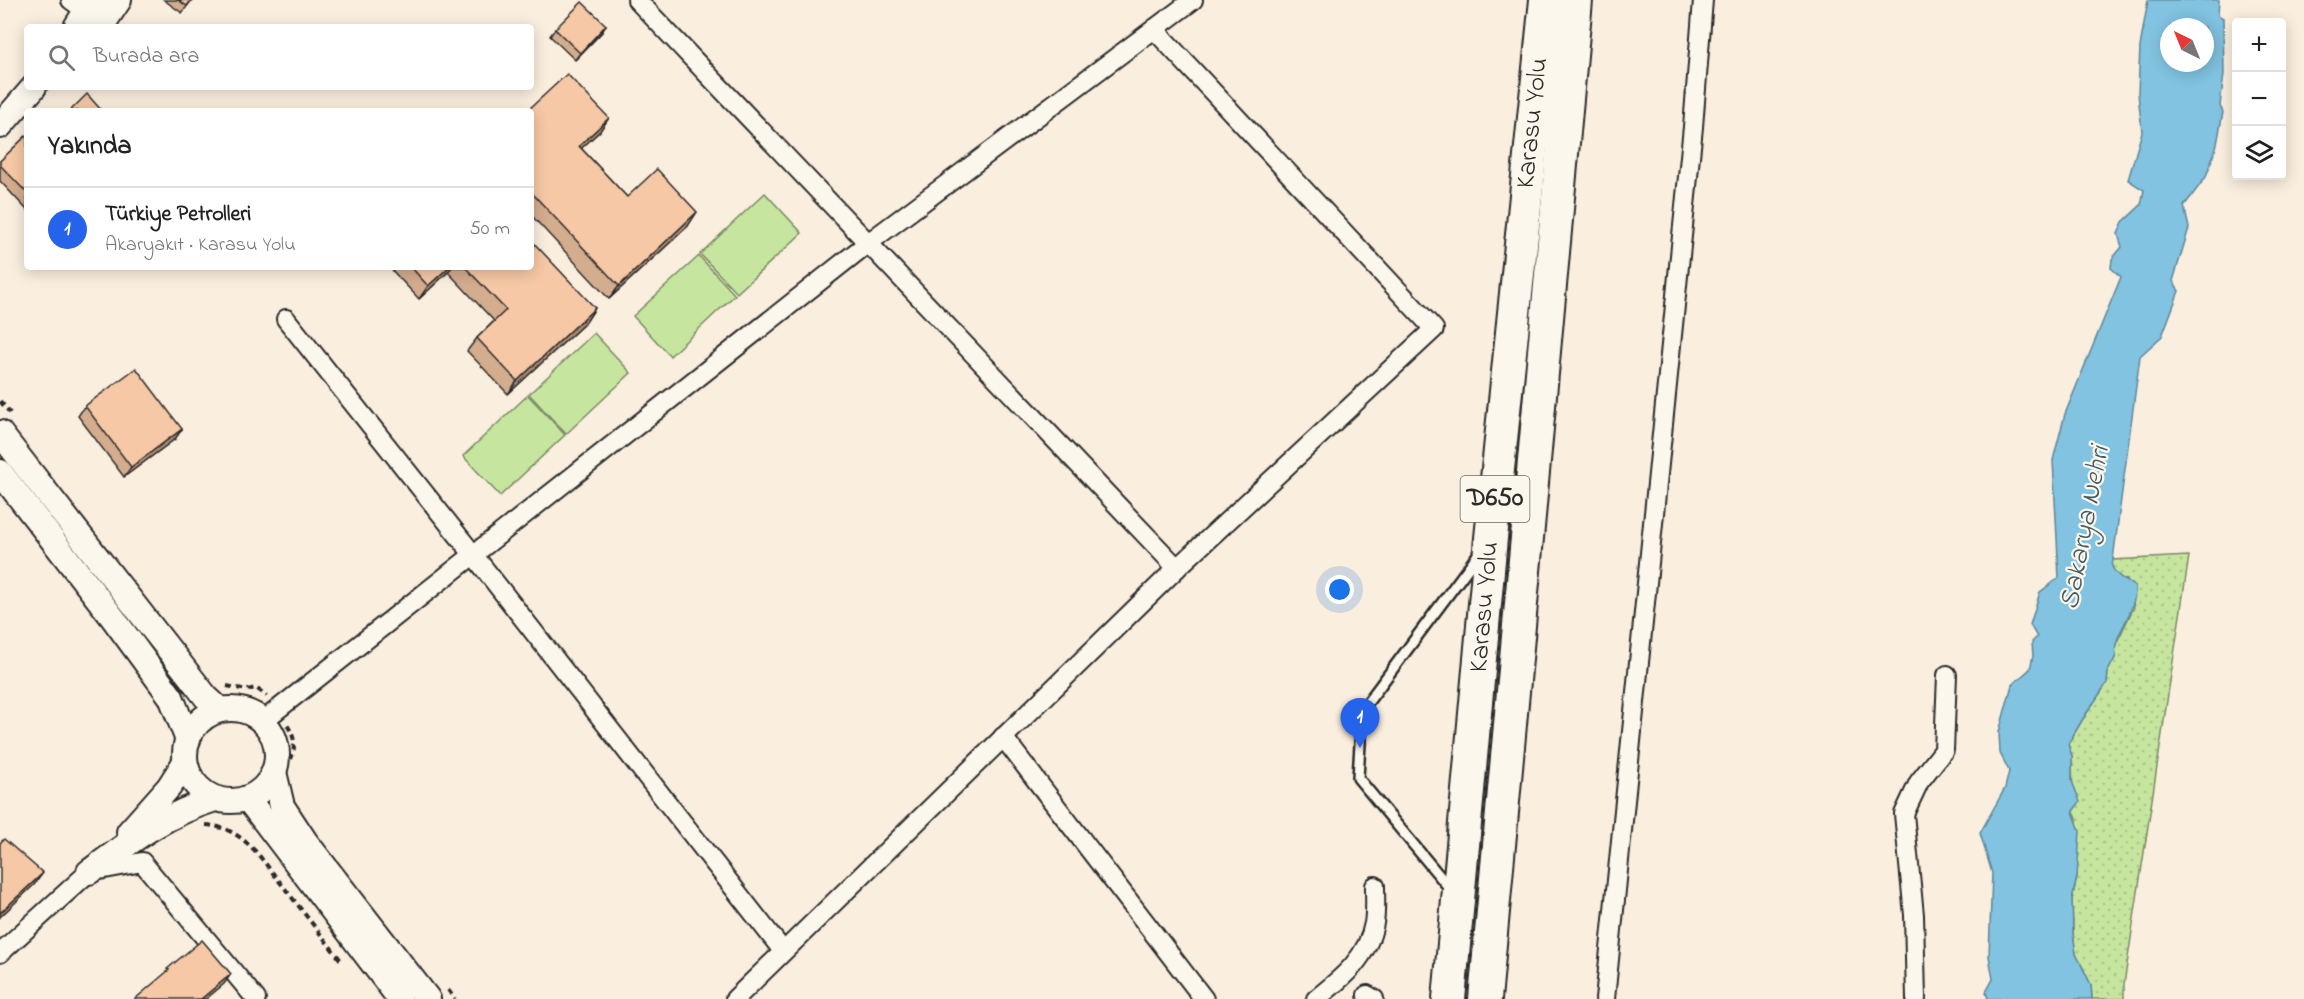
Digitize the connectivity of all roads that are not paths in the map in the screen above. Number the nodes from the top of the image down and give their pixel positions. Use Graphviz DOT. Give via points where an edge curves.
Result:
graph roads {
  1 [pos="120,0"];
  2 [pos="637,0"];
  3 [pos="1193,0"];
  4 [pos="1546,0"];
  5 [pos="1576,0"];
  6 [pos="1703,0"];
  7 [pos="86,13"];
  8 [pos="1154,29"];
  9 [pos="31,90"];
  10 [pos="51,90"];
  11 [pos="35,108"];
  12 [pos="24,119"];
  13 [pos="0,126"];
  14 [pos="0,144"];
  15 [pos="868,243"];
  16 [pos="286,319"];
  17 [pos="0,432"];
  18 [pos="0,472"];
  19 [pos="1491,538"];
  20 [pos="472,554"];
  21 [pos="1177,568"];
  22 [pos="1947,675"];
  23 [pos="220,710"];
  24 [pos="263,721"];
  25 [pos="1004,737"];
  26 [pos="186,751"];
  27 [pos="282,767"];
  28 [pos="247,798"];
  29 [pos="215,799"];
  30 [pos="89,872"];
  31 [pos="1375,886"];
  32 [pos="1458,899"];
  33 [pos="783,951"];
  34 [pos="0,953"];
  35 [pos="438,994"];
  36 [pos="256,999"];
  37 [pos="400,999"];
  38 [pos="735,999"];
  39 [pos="1204,999"];
  40 [pos="1317,999"];
  41 [pos="1449,999"];
  42 [pos="1485,999"];
  43 [pos="1605,999"];
  44 [pos="1916,999"];
  1 -- 7 [label="main road"];
  2 -- 15 [label="street"];
  3 -- 8 [label="street"];
  4 -- 19 [label="highway, Karasu Yolu / D650"];
  5 -- 42 [label="highway"];
  6 -- 43 [label="street"];
  8 -- 15 [label="street"];
  8 -- 21 [label="street" via="1434,330"];
  9 -- 13 [label="main road"];
  10 -- 11 [label="main road"];
  12 -- 14 [label="main road"];
  15 -- 20 [label="street"];
  15 -- 21 [label="street"];
  16 -- 20 [label="street"];
  17 -- 23 [label="main road"];
  18 -- 26 [label="main road" via="171,697"];
  19 -- 32 [label="highway, Karasu Yolu / D650"];
  19 -- 32 [label="lane" via="1362,710 1358,778"];
  20 -- 24 [label="street"];
  20 -- 33 [label="street"];
  21 -- 25 [label="street"];
  22 -- 44 [label="street" via="1944,750 1919,782 1904,814 1914,915"];
  23 -- 24 [label="main road" via="241,710"];
  23 -- 26 [label="main road" via="200,720"];
  24 -- 27 [label="main road" via="270,729"];
  25 -- 33 [label="street"];
  25 -- 39 [label="street"];
  26 -- 29 [label="main road" via="189,776"];
  26 -- 30 [label="main road" via="169,787"];
  27 -- 28 [label="main road" via="263,788"];
  27 -- 35 [label="main road" via="282,806 305,841"];
  28 -- 29 [label="main road" via="226,802"];
  28 -- 37 [label="main road"];
  29 -- 30 [label="main road" via="186,808 147,829"];
  30 -- 34 [label="street"];
  30 -- 36 [label="street" via="142,862"];
  31 -- 40 [label="street" via="1374,923 1366,949 1351,971"];
  32 -- 41 [label="highway, Karasu Yolu / D650"];
  33 -- 38 [label="street"];
}
